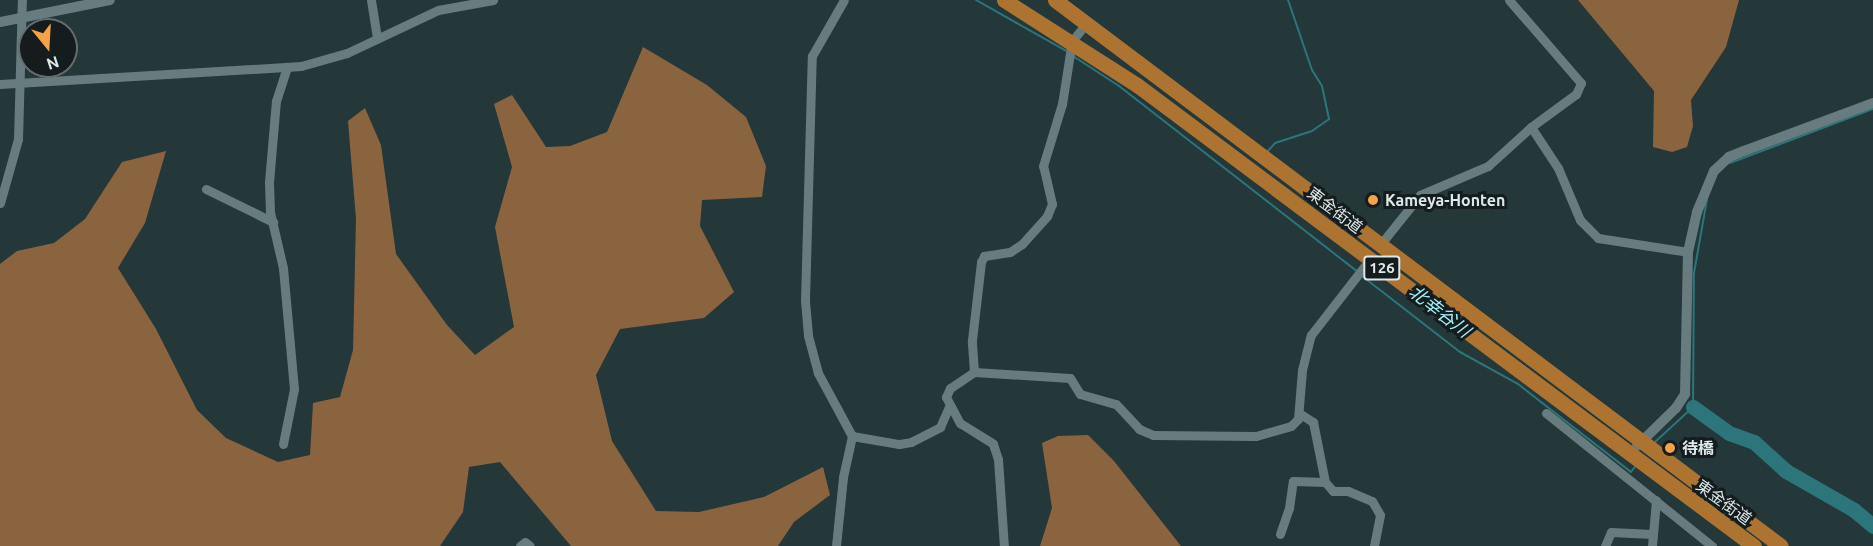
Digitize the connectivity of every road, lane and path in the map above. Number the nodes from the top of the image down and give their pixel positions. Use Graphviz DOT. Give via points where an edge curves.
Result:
graph roads {
  1 [pos="22,0"];
  2 [pos="110,0"];
  3 [pos="371,0"];
  4 [pos="493,0"];
  5 [pos="844,0"];
  6 [pos="1004,0"];
  7 [pos="1055,0"];
  8 [pos="1509,0"];
  9 [pos="23,17"];
  10 [pos="0,22"];
  11 [pos="1086,24"];
  12 [pos="377,39"];
  13 [pos="1072,41"];
  14 [pos="288,67"];
  15 [pos="21,83"];
  16 [pos="0,84"];
  17 [pos="1873,103"];
  18 [pos="1531,127"];
  19 [pos="206,189"];
  20 [pos="0,203"];
  21 [pos="273,222"];
  22 [pos="1380,245"];
  23 [pos="1688,252"];
  24 [pos="1370,259"];
  25 [pos="974,372"];
  26 [pos="949,407"];
  27 [pos="1299,413"];
  28 [pos="1546,413"];
  29 [pos="852,436"];
  30 [pos="1641,441"];
  31 [pos="283,444"];
  32 [pos="1630,456"];
  33 [pos="1325,482"];
  34 [pos="1656,500"];
  35 [pos="1280,534"];
  36 [pos="1652,534"];
  37 [pos="520,546"];
  38 [pos="530,546"];
  39 [pos="836,546"];
  40 [pos="1004,546"];
  41 [pos="1374,546"];
  42 [pos="1605,546"];
  43 [pos="1652,546"];
  44 [pos="1713,546"];
  45 [pos="1754,546"];
  46 [pos="1781,546"];
  1 -- 9 [label="street"];
  2 -- 9 [label="street"];
  3 -- 12 [label="street"];
  4 -- 12 [label="street" via="438,10"];
  5 -- 29 [label="street" via="812,56 805,300 808,335 818,373"];
  6 -- 13 [label="highway, 東金街道 / 126"];
  7 -- 11 [label="highway, 東金街道 / 126"];
  8 -- 18 [label="street" via="1581,83 1576,94"];
  9 -- 10 [label="street"];
  9 -- 15 [label="street"];
  11 -- 13 [label="street"];
  11 -- 22 [label="highway, 東金街道 / 126"];
  12 -- 14 [label="street" via="323,61"];
  13 -- 24 [label="highway, 東金街道 / 126"];
  13 -- 25 [label="street" via="1059,113 1043,166 1052,204 1047,216 1022,244 1010,252 984,256 981,262 972,340"];
  14 -- 15 [label="street"];
  14 -- 21 [label="street" via="271,129 269,182"];
  15 -- 16 [label="street"];
  15 -- 20 [label="street" via="15,157"];
  17 -- 23 [label="street" via="1744,151 1720,164 1707,183"];
  18 -- 22 [label="street" via="1488,166 1420,195"];
  18 -- 23 [label="street" via="1558,168 1589,232 1598,238"];
  19 -- 21 [label="street"];
  21 -- 31 [label="street" via="283,268 294,389"];
  22 -- 24 [label="highway"];
  22 -- 30 [label="highway, 東金街道 / 126"];
  23 -- 30 [label="street" via="1685,394"];
  24 -- 27 [label="street" via="1311,335 1302,370"];
  24 -- 32 [label="highway, 東金街道 / 126"];
  25 -- 26 [label="street" via="947,393"];
  25 -- 27 [label="street" via="1070,378 1080,394 1116,404 1139,429 1153,435 1256,436 1291,426"];
  26 -- 29 [label="street" via="940,427 911,442 899,444"];
  26 -- 40 [label="street" via="960,423 993,444 998,459"];
  27 -- 33 [label="street" via="1313,422"];
  28 -- 34 [label="street"];
  29 -- 39 [label="street" via="843,477"];
  30 -- 32 [label="street"];
  30 -- 46 [label="highway, 東金街道 / 126"];
  32 -- 45 [label="highway, 東金街道 / 126"];
  33 -- 35 [label="street" via="1293,481"];
  33 -- 41 [label="street" via="1333,490 1348,490 1372,501 1380,515"];
  34 -- 36 [label="street"];
  34 -- 44 [label="street"];
  36 -- 42 [label="street" via="1611,532"];
  36 -- 43 [label="street"];
  37 -- 38 [label="street" via="525,542"];
}
